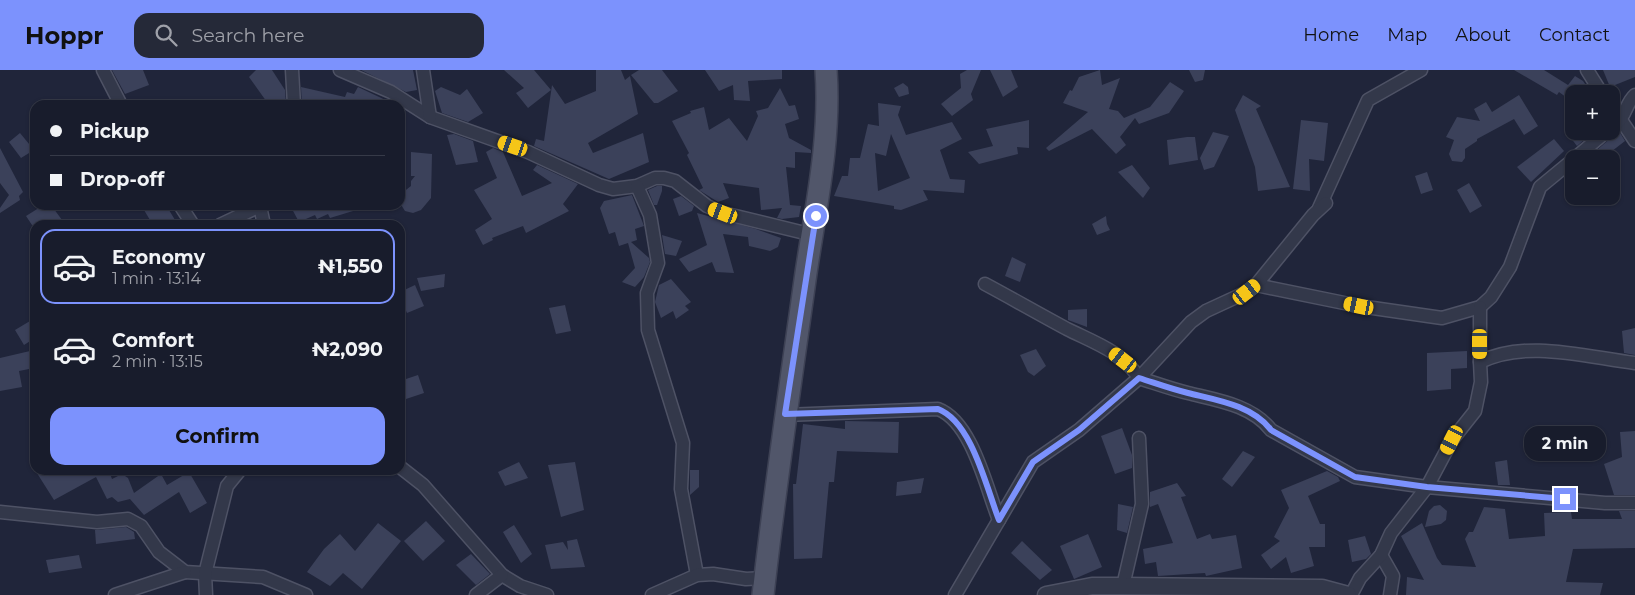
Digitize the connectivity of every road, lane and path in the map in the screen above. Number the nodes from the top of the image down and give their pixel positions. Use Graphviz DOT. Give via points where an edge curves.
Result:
graph roads {
  1 [pos="103,70"];
  2 [pos="292,70"];
  3 [pos="340,70"];
  4 [pos="423,70"];
  5 [pos="826,70"];
  6 [pos="1421,70"];
  7 [pos="1587,70"];
  8 [pos="1596,85"];
  9 [pos="1635,94"];
  10 [pos="118,100"];
  11 [pos="294,100"];
  12 [pos="403,100"];
  13 [pos="405,101"];
  14 [pos="1620,116"];
  15 [pos="430,117"];
  16 [pos="1622,119"];
  17 [pos="1596,140"];
  18 [pos="1635,141"];
  19 [pos="1585,150"];
  20 [pos="1565,166"];
  21 [pos="637,186"];
  22 [pos="252,210"];
  23 [pos="231,220"];
  24 [pos="813,235"];
  25 [pos="985,284"];
  26 [pos="1256,285"];
  27 [pos="1480,307"];
  28 [pos="1480,362"];
  29 [pos="1635,363"];
  30 [pos="1139,378"];
  31 [pos="785,414"];
  32 [pos="1139,438"];
  33 [pos="405,471"];
  34 [pos="236,475"];
  35 [pos="1427,487"];
  36 [pos="1635,502"];
  37 [pos="0,512"];
  38 [pos="999,520"];
  39 [pos="1380,555"];
  40 [pos="185,572"];
  41 [pos="205,574"];
  42 [pos="502,575"];
  43 [pos="697,576"];
  44 [pos="764,586"];
  45 [pos="1123,586"];
  46 [pos="115,595"];
  47 [pos="206,595"];
  48 [pos="306,595"];
  49 [pos="476,595"];
  50 [pos="547,595"];
  51 [pos="652,595"];
  52 [pos="955,595"];
  53 [pos="1046,595"];
  54 [pos="1350,595"];
  55 [pos="1390,595"];
  1 -- 10 [label="street"];
  2 -- 11 [label="street"];
  3 -- 12 [label="street"];
  4 -- 15 [label="street"];
  5 -- 24 [label="main road" via="820,196"];
  6 -- 26 [label="street" via="1368,100 1322,206"];
  7 -- 8 [label="street"];
  9 -- 16 [label="street" via="1628,101"];
  13 -- 15 [label="street"];
  14 -- 16 [label="street"];
  15 -- 21 [label="street" via="528,152 598,185 614,189"];
  16 -- 18 [label="street" via="1625,129"];
  17 -- 19 [label="street"];
  20 -- 27 [label="street" via="1540,187 1510,267 1491,297"];
  21 -- 24 [label="street" via="654,178 675,181 712,209"];
  21 -- 43 [label="street" via="650,215 658,263 647,293 648,330 683,443 681,489"];
  22 -- 23 [label="street"];
  24 -- 31 [label="main road"];
  25 -- 30 [label="street" via="1101,344 1134,370"];
  26 -- 27 [label="street" via="1359,306 1442,318"];
  26 -- 30 [label="street" via="1191,322"];
  27 -- 28 [label="street"];
  28 -- 29 [label="street" via="1491,356 1516,351"];
  28 -- 35 [label="street" via="1481,382 1475,411 1452,440"];
  30 -- 35 [label="street" via="1224,400 1355,477"];
  30 -- 38 [label="street" via="1079,430 1033,462"];
  31 -- 38 [label="street" via="938,409 946,412 966,432"];
  31 -- 44 [label="main road"];
  32 -- 45 [label="street" via="1142,504"];
  33 -- 42 [label="street" via="423,485"];
  34 -- 41 [label="street" via="227,486"];
  35 -- 36 [label="street"];
  35 -- 39 [label="street" via="1391,533"];
  37 -- 40 [label="street" via="97,522 128,519 141,526 159,552"];
  38 -- 52 [label="street"];
  39 -- 54 [label="street"];
  39 -- 55 [label="street" via="1393,576"];
  40 -- 41 [label="street"];
  40 -- 46 [label="street"];
  41 -- 47 [label="street"];
  41 -- 48 [label="street" via="263,577"];
  42 -- 49 [label="street"];
  42 -- 50 [label="street" via="520,586"];
  43 -- 44 [label="street" via="713,574 746,579"];
  43 -- 51 [label="street"];
  45 -- 53 [label="street" via="1092,586"];
  45 -- 54 [label="street" via="1322,588"];
}
